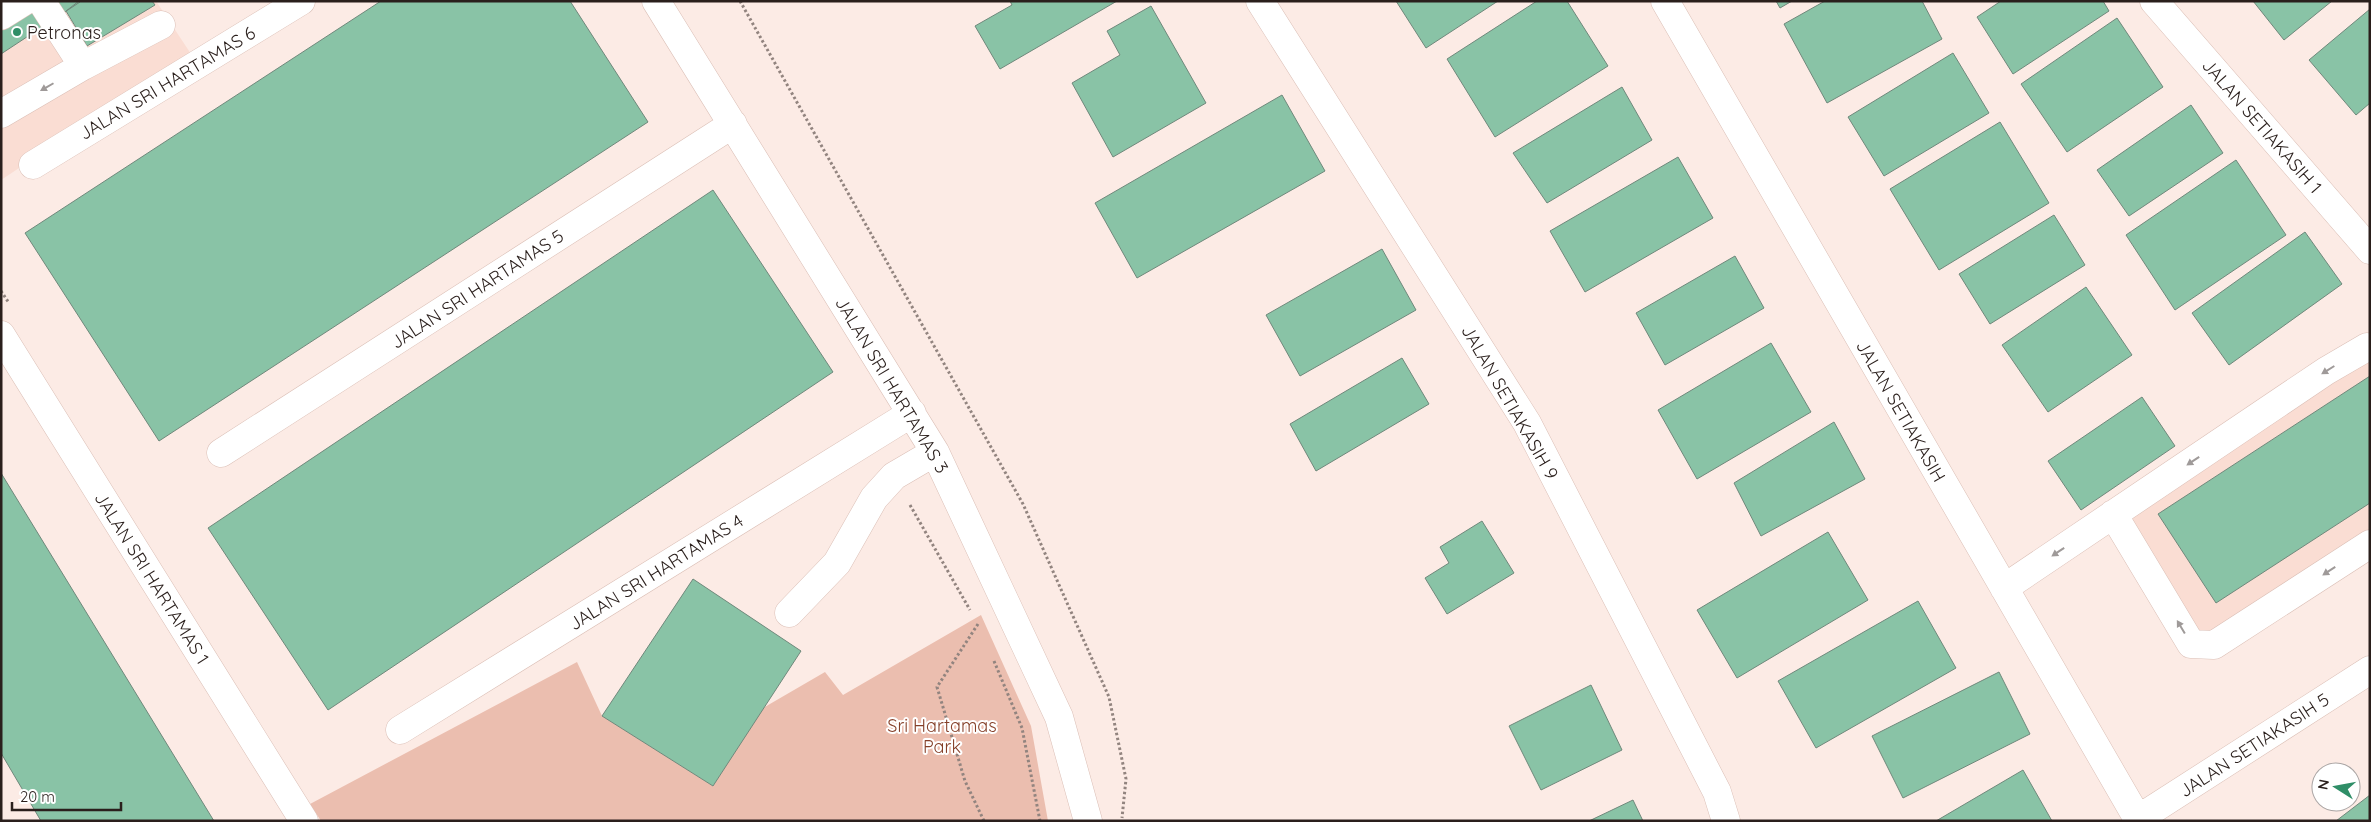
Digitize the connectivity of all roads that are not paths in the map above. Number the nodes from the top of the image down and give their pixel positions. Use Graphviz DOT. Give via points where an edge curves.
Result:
graph roads {
  1 [pos="25,1"];
  2 [pos="41,1"];
  3 [pos="302,1"];
  4 [pos="656,1"];
  5 [pos="1260,1"];
  6 [pos="1665,1"];
  7 [pos="2154,1"];
  8 [pos="1,16"];
  9 [pos="161,25"];
  10 [pos="83,66"];
  11 [pos="1,114"];
  12 [pos="734,124"];
  13 [pos="33,165"];
  14 [pos="2370,250"];
  15 [pos="1,335"];
  16 [pos="2370,348"];
  17 [pos="912,414"];
  18 [pos="935,452"];
  19 [pos="221,453"];
  20 [pos="2113,514"];
  21 [pos="2370,544"];
  22 [pos="2004,588"];
  23 [pos="789,613"];
  24 [pos="2370,670"];
  25 [pos="400,730"];
  26 [pos="2138,820"];
  27 [pos="304,821"];
  28 [pos="1088,821"];
  29 [pos="1726,821"];
  1 -- 8 [label="street"];
  2 -- 10 [label="street"];
  3 -- 13 [label="street, JALAN SRI HARTAMAS 6"];
  4 -- 12 [label="street, JALAN SRI HARTAMAS 3"];
  5 -- 29 [label="street, JALAN SETIAKASIH 9" via="1527,423 1716,792"];
  6 -- 22 [label="street, JALAN SETIAKASIH"];
  7 -- 14 [label="street, JALAN SETIAKASIH 1"];
  9 -- 10 [label="street"];
  10 -- 11 [label="street, one-way"];
  12 -- 17 [label="street, JALAN SRI HARTAMAS 3"];
  12 -- 19 [label="street, JALAN SRI HARTAMAS 5"];
  15 -- 27 [label="street, JALAN SRI HARTAMAS 1"];
  16 -- 20 [label="street, one-way" via="2326,371"];
  17 -- 18 [label="street, JALAN SRI HARTAMAS 3"];
  17 -- 25 [label="street, JALAN SRI HARTAMAS 4"];
  18 -- 23 [label="street" via="894,476 874,498 837,563"];
  18 -- 28 [label="street, JALAN SRI HARTAMAS 3" via="1059,717"];
  21 -- 20 [label="street, one-way" via="2214,645 2191,644"];
  20 -- 22 [label="street, one-way"];
  22 -- 26 [label="street, JALAN SETIAKASIH"];
  24 -- 26 [label="street, JALAN SETIAKASIH 5"];
}
